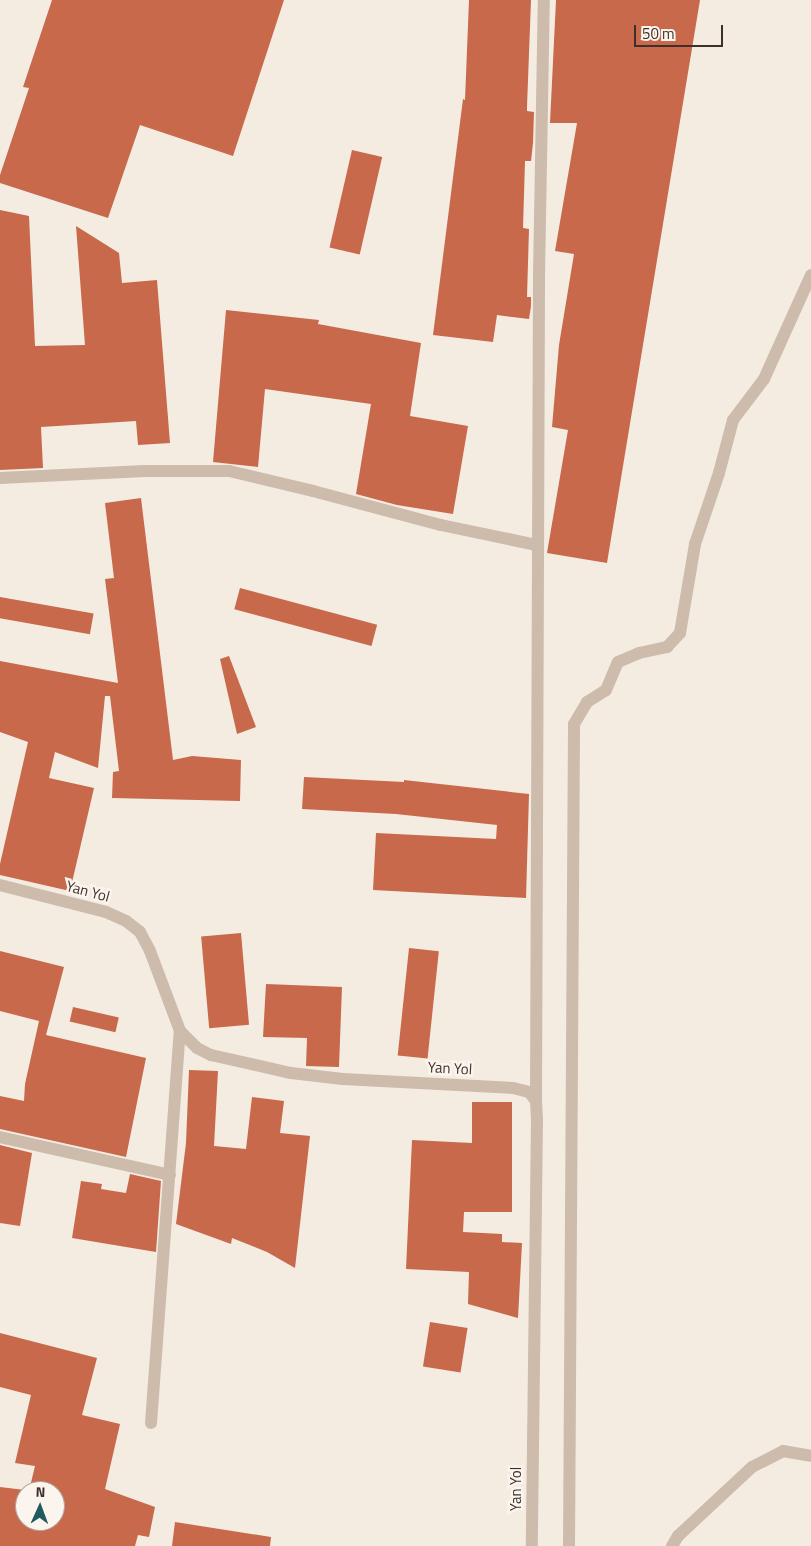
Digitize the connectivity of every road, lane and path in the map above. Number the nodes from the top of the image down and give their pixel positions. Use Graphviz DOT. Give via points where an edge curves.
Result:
graph roads {
  1 [pos="544,0"];
  2 [pos="811,275"];
  3 [pos="0,478"];
  4 [pos="537,545"];
  5 [pos="0,885"];
  6 [pos="180,1032"];
  7 [pos="536,1101"];
  8 [pos="0,1136"];
  9 [pos="170,1175"];
  10 [pos="151,1422"];
  11 [pos="811,1456"];
  12 [pos="532,1546"];
  13 [pos="569,1546"];
  14 [pos="672,1546"];
  1 -- 4 [label="street"];
  2 -- 13 [label="street" via="764,379 733,420 695,544 680,633 668,648 639,653 618,662 606,690 587,702 574,724"];
  3 -- 4 [label="street" via="145,471 230,471 441,526"];
  4 -- 7 [label="street"];
  5 -- 6 [label="street, Yan Yol" via="126,920 140,932 150,951"];
  6 -- 7 [label="street, Yan Yol" via="211,1056 291,1074 513,1088 529,1092"];
  6 -- 9 [label="street"];
  7 -- 12 [label="street, Yan Yol"];
  8 -- 9 [label="street"];
  9 -- 10 [label="street"];
  11 -- 14 [label="street" via="783,1451 752,1467 678,1536"];
}
